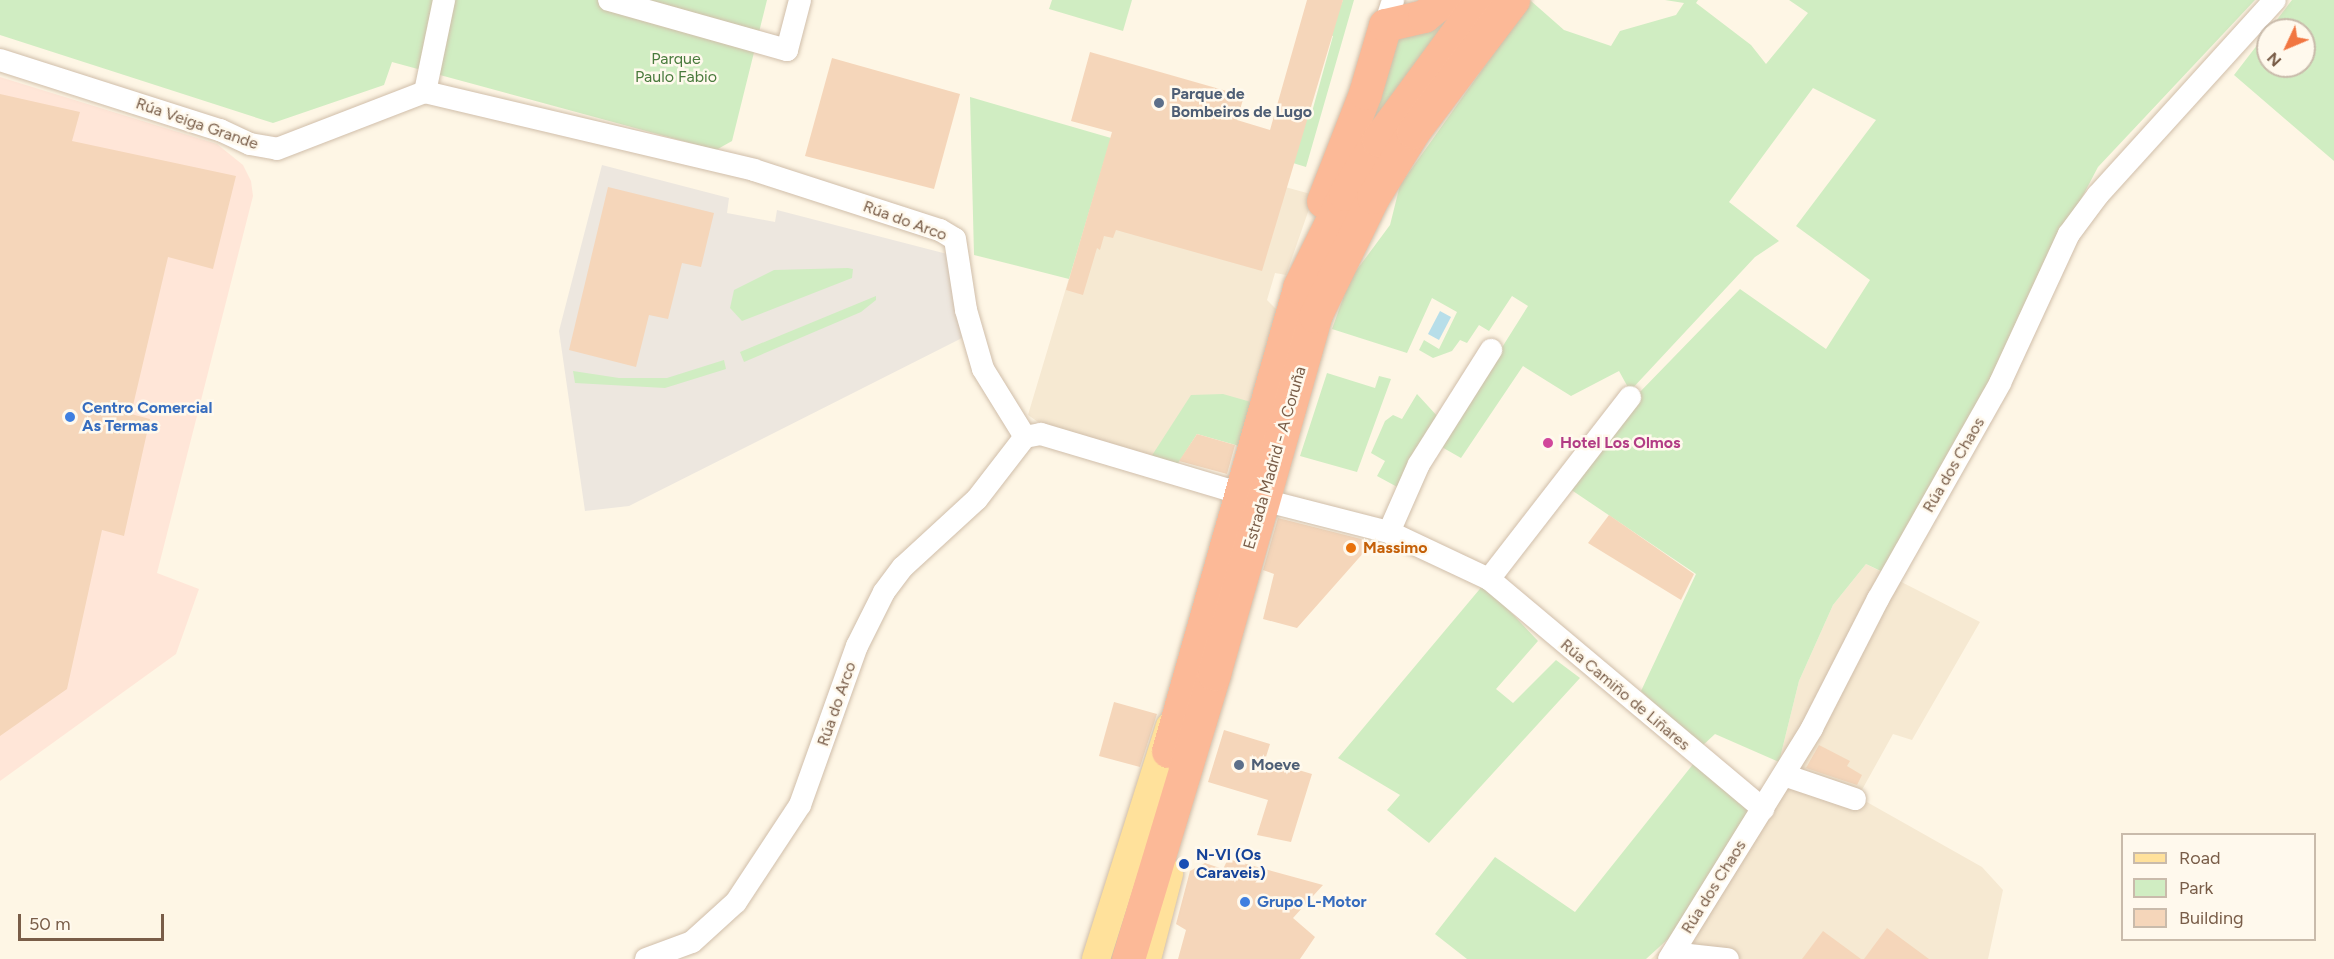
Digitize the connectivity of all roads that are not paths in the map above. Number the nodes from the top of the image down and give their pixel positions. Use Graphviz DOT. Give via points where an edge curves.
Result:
graph roads {
  1 [pos="444,0"];
  2 [pos="609,0"];
  3 [pos="801,0"];
  4 [pos="1444,0"];
  5 [pos="1482,0"];
  6 [pos="1513,0"];
  7 [pos="2275,0"];
  8 [pos="1389,13"];
  9 [pos="0,60"];
  10 [pos="425,92"];
  11 [pos="1299,287"];
  12 [pos="1491,350"];
  13 [pos="1630,397"];
  14 [pos="1025,437"];
  15 [pos="1251,496"];
  16 [pos="1389,532"];
  17 [pos="1489,579"];
  18 [pos="1204,665"];
  19 [pos="1784,775"];
  20 [pos="1855,799"];
  21 [pos="1763,808"];
  22 [pos="646,959"];
  23 [pos="1096,959"];
  24 [pos="1112,959"];
  25 [pos="1128,959"];
  26 [pos="1147,959"];
  27 [pos="1671,959"];
  28 [pos="1728,959"];
  1 -- 10 [label="street"];
  2 -- 3 [label="street" via="787,50"];
  4 -- 8 [label="highway" via="1424,16"];
  5 -- 11 [label="highway, Estrada Madrid - A Coruña" via="1378,140 1345,194"];
  6 -- 15 [label="highway, Estrada Madrid - A Coruña" via="1413,132 1343,253 1312,326"];
  7 -- 19 [label="street, Rúa dos Chaos" via="2098,195 2069,234 2000,383"];
  8 -- 11 [label="highway" via="1365,93 1313,228"];
  9 -- 10 [label="street, Rúa Veiga Grande" via="220,130 250,144 277,149"];
  10 -- 14 [label="street, Rúa do Arco" via="754,170 939,230 955,239 974,348 994,392"];
  11 -- 15 [label="highway, Estrada Madrid - A Coruña"];
  12 -- 16 [label="street" via="1419,464"];
  13 -- 17 [label="street"];
  14 -- 15 [label="street" via="1041,434"];
  14 -- 22 [label="street, Rúa do Arco" via="978,499 903,567 884,592 857,646 800,805 736,902 692,942"];
  15 -- 16 [label="street, Rúa Camiño de Liñares"];
  15 -- 18 [label="highway, Estrada Madrid - A Coruña"];
  16 -- 17 [label="street, Rúa Camiño de Liñares"];
  17 -- 21 [label="street, Rúa Camiño de Liñares"];
  18 -- 23 [label="main road"];
  18 -- 24 [label="highway, Estrada Madrid - A Coruña"];
  18 -- 25 [label="highway, Estrada Madrid - A Coruña"];
  18 -- 26 [label="main road"];
  19 -- 20 [label="street"];
  19 -- 21 [label="street, Rúa dos Chaos"];
  21 -- 27 [label="street, Rúa dos Chaos"];
  27 -- 28 [label="street" via="1689,955"];
}
